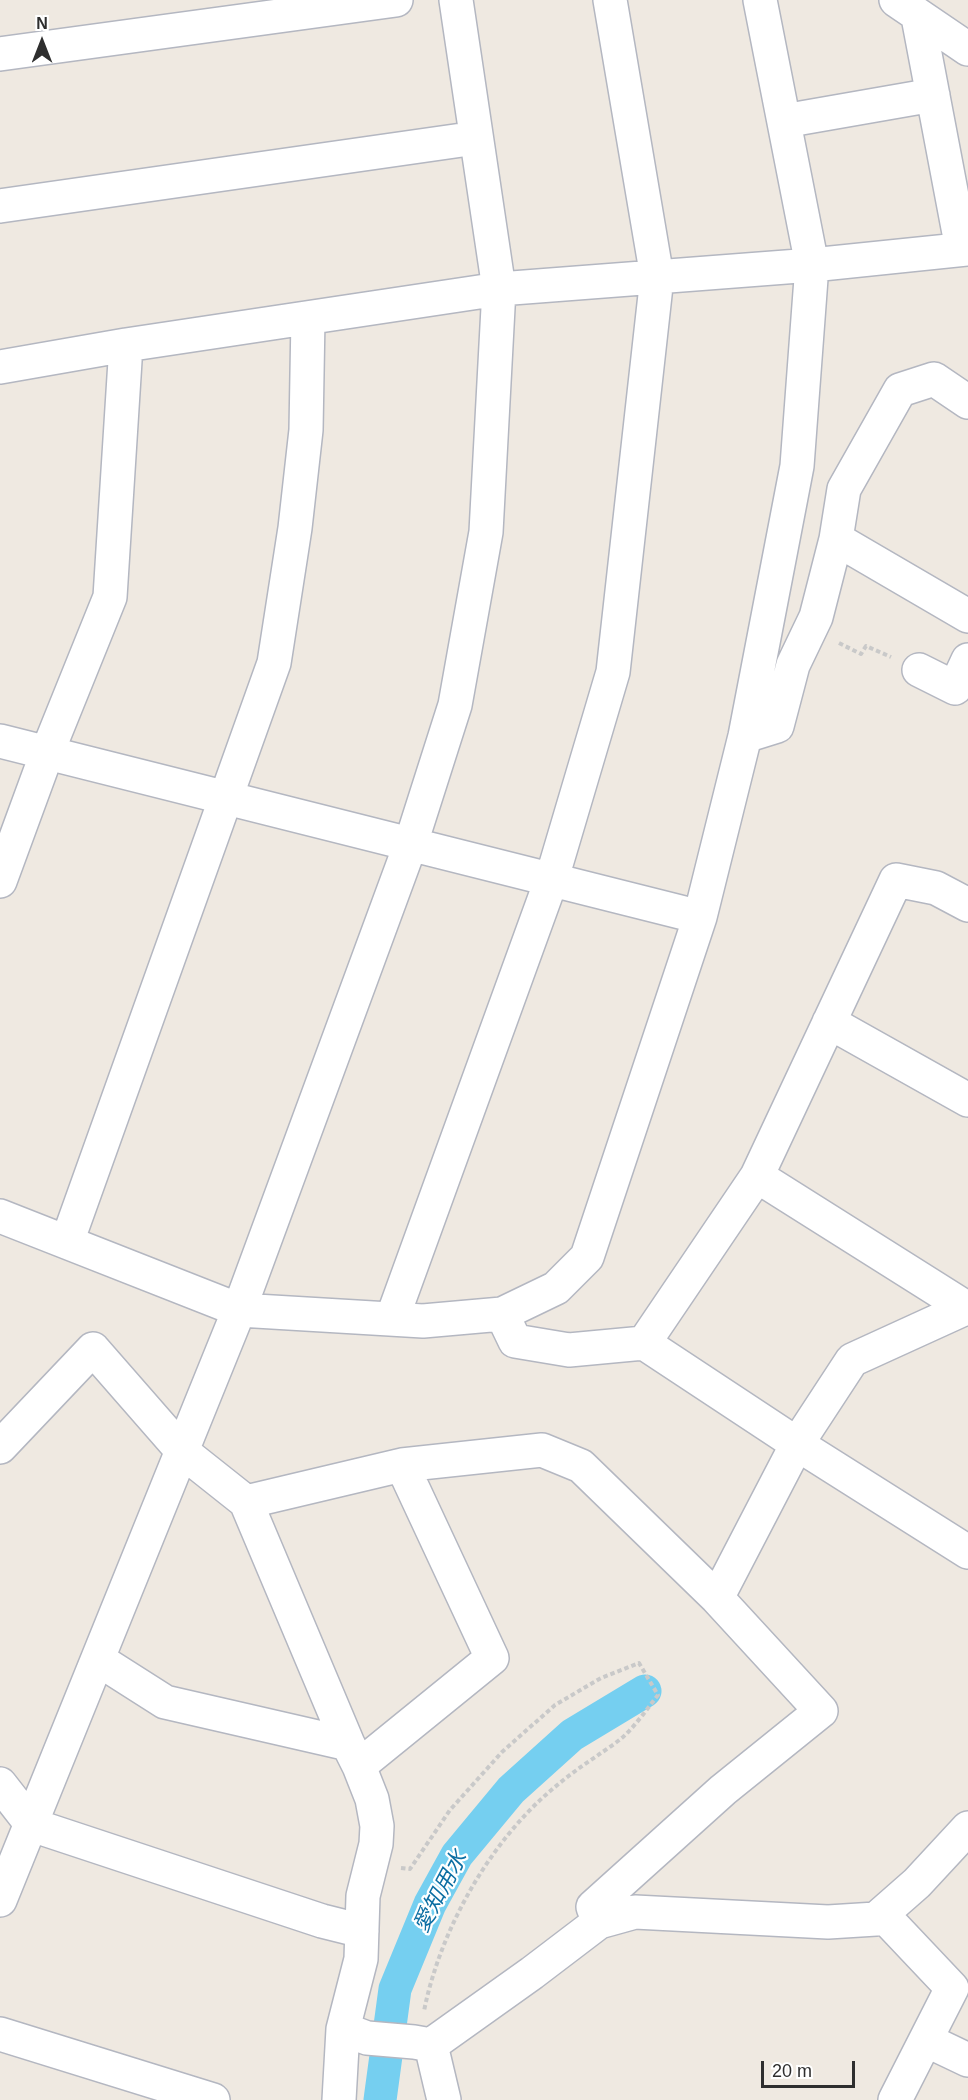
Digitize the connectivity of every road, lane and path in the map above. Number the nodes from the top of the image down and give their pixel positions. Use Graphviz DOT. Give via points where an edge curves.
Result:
graph roads {
  1 [pos="396,0"];
  2 [pos="456,0"];
  3 [pos="610,0"];
  4 [pos="760,0"];
  5 [pos="907,9"];
  6 [pos="968,49"];
  7 [pos="0,54"];
  8 [pos="933,94"];
  9 [pos="784,121"];
  10 [pos="476,138"];
  11 [pos="0,206"];
  12 [pos="965,249"];
  13 [pos="812,265"];
  14 [pos="657,277"];
  15 [pos="499,289"];
  16 [pos="308,318"];
  17 [pos="126,345"];
  18 [pos="0,367"];
  19 [pos="968,402"];
  20 [pos="836,538"];
  21 [pos="968,616"];
  22 [pos="810,628"];
  23 [pos="968,660"];
  24 [pos="919,670"];
  25 [pos="745,736"];
  26 [pos="0,741"];
  27 [pos="47,753"];
  28 [pos="226,797"];
  29 [pos="411,843"];
  30 [pos="552,878"];
  31 [pos="0,881"];
  32 [pos="968,905"];
  33 [pos="700,917"];
  34 [pos="829,1022"];
  35 [pos="968,1100"];
  36 [pos="756,1176"];
  37 [pos="0,1216"];
  38 [pos="67,1242"];
  39 [pos="968,1308"];
  40 [pos="239,1310"];
  41 [pos="502,1314"];
  42 [pos="392,1319"];
  43 [pos="644,1343"];
  44 [pos="796,1444"];
  45 [pos="0,1447"];
  46 [pos="183,1452"];
  47 [pos="402,1465"];
  48 [pos="246,1502"];
  49 [pos="968,1552"];
  50 [pos="717,1598"];
  51 [pos="99,1660"];
  52 [pos="353,1755"];
  53 [pos="0,1784"];
  54 [pos="32,1825"];
  55 [pos="968,1828"];
  56 [pos="370,1866"];
  57 [pos="0,1900"];
  58 [pos="882,1914"];
  59 [pos="599,1922"];
  60 [pos="362,1931"];
  61 [pos="0,2034"];
  62 [pos="355,2034"];
  63 [pos="926,2040"];
  64 [pos="422,2043"];
  65 [pos="968,2060"];
  66 [pos="213,2100"];
  67 [pos="339,2100"];
  68 [pos="444,2100"];
  69 [pos="896,2100"];
  1 -- 7 [label="street"];
  2 -- 10 [label="street"];
  3 -- 14 [label="street"];
  4 -- 9 [label="street"];
  5 -- 6 [label="street"];
  5 -- 8 [label="street"];
  8 -- 9 [label="street"];
  8 -- 12 [label="street"];
  9 -- 13 [label="street"];
  10 -- 11 [label="street"];
  10 -- 15 [label="street"];
  12 -- 13 [label="street"];
  13 -- 14 [label="street"];
  13 -- 25 [label="street" via="796,466"];
  14 -- 15 [label="street"];
  14 -- 30 [label="street" via="614,672"];
  15 -- 16 [label="street"];
  15 -- 29 [label="street" via="486,532 455,705"];
  16 -- 17 [label="street"];
  16 -- 28 [label="street" via="306,430 296,528 275,652"];
  17 -- 18 [label="street"];
  17 -- 27 [label="street" via="110,597"];
  19 -- 20 [label="street" via="934,379 900,390 844,489"];
  20 -- 21 [label="street"];
  20 -- 22 [label="street"];
  22 -- 24 [label="path" via="861,654 866,646"];
  22 -- 25 [label="street" via="793,665 777,726"];
  23 -- 24 [label="street" via="955,688"];
  25 -- 33 [label="street"];
  26 -- 27 [label="street"];
  27 -- 28 [label="street"];
  27 -- 31 [label="street"];
  28 -- 29 [label="street"];
  28 -- 38 [label="street"];
  29 -- 30 [label="street"];
  29 -- 40 [label="street"];
  30 -- 33 [label="street"];
  30 -- 42 [label="street"];
  32 -- 34 [label="street" via="936,888 896,880"];
  33 -- 41 [label="street" via="587,1257 556,1288"];
  34 -- 35 [label="street"];
  34 -- 36 [label="street"];
  36 -- 39 [label="street"];
  36 -- 43 [label="street"];
  37 -- 38 [label="street"];
  38 -- 40 [label="street"];
  39 -- 44 [label="street" via="852,1360"];
  40 -- 42 [label="street"];
  40 -- 46 [label="street"];
  41 -- 42 [label="street" via="423,1321"];
  41 -- 43 [label="street" via="515,1341 569,1350"];
  43 -- 44 [label="street"];
  44 -- 49 [label="street"];
  44 -- 50 [label="street"];
  45 -- 46 [label="street" via="93,1350"];
  46 -- 48 [label="street"];
  46 -- 51 [label="street"];
  47 -- 48 [label="street"];
  47 -- 50 [label="street" via="542,1450 581,1466"];
  47 -- 52 [label="street" via="492,1658"];
  48 -- 52 [label="street"];
  50 -- 59 [label="street" via="821,1711 723,1790 593,1906"];
  51 -- 52 [label="street" via="165,1702"];
  51 -- 54 [label="street"];
  52 -- 56 [label="street" via="372,1799 377,1826"];
  53 -- 54 [label="street"];
  54 -- 57 [label="street"];
  54 -- 60 [label="street"];
  55 -- 58 [label="street" via="917,1884"];
  56 -- 60 [label="street" via="363,1896"];
  56 -- 64 [label="path" via="410,1869 450,1810 511,1744 555,1705 601,1678 639,1663 658,1695 623,1737 574,1772 520,1819 493,1853 466,1898 430,1979"];
  58 -- 59 [label="street" via="876,1919 828,1922 634,1912"];
  58 -- 63 [label="street" via="952,1988"];
  59 -- 64 [label="street" via="532,1973"];
  60 -- 62 [label="street"];
  61 -- 66 [label="street"];
  62 -- 64 [label="street"];
  62 -- 67 [label="street"];
  63 -- 65 [label="street"];
  63 -- 69 [label="street"];
  64 -- 68 [label="street"];
}
